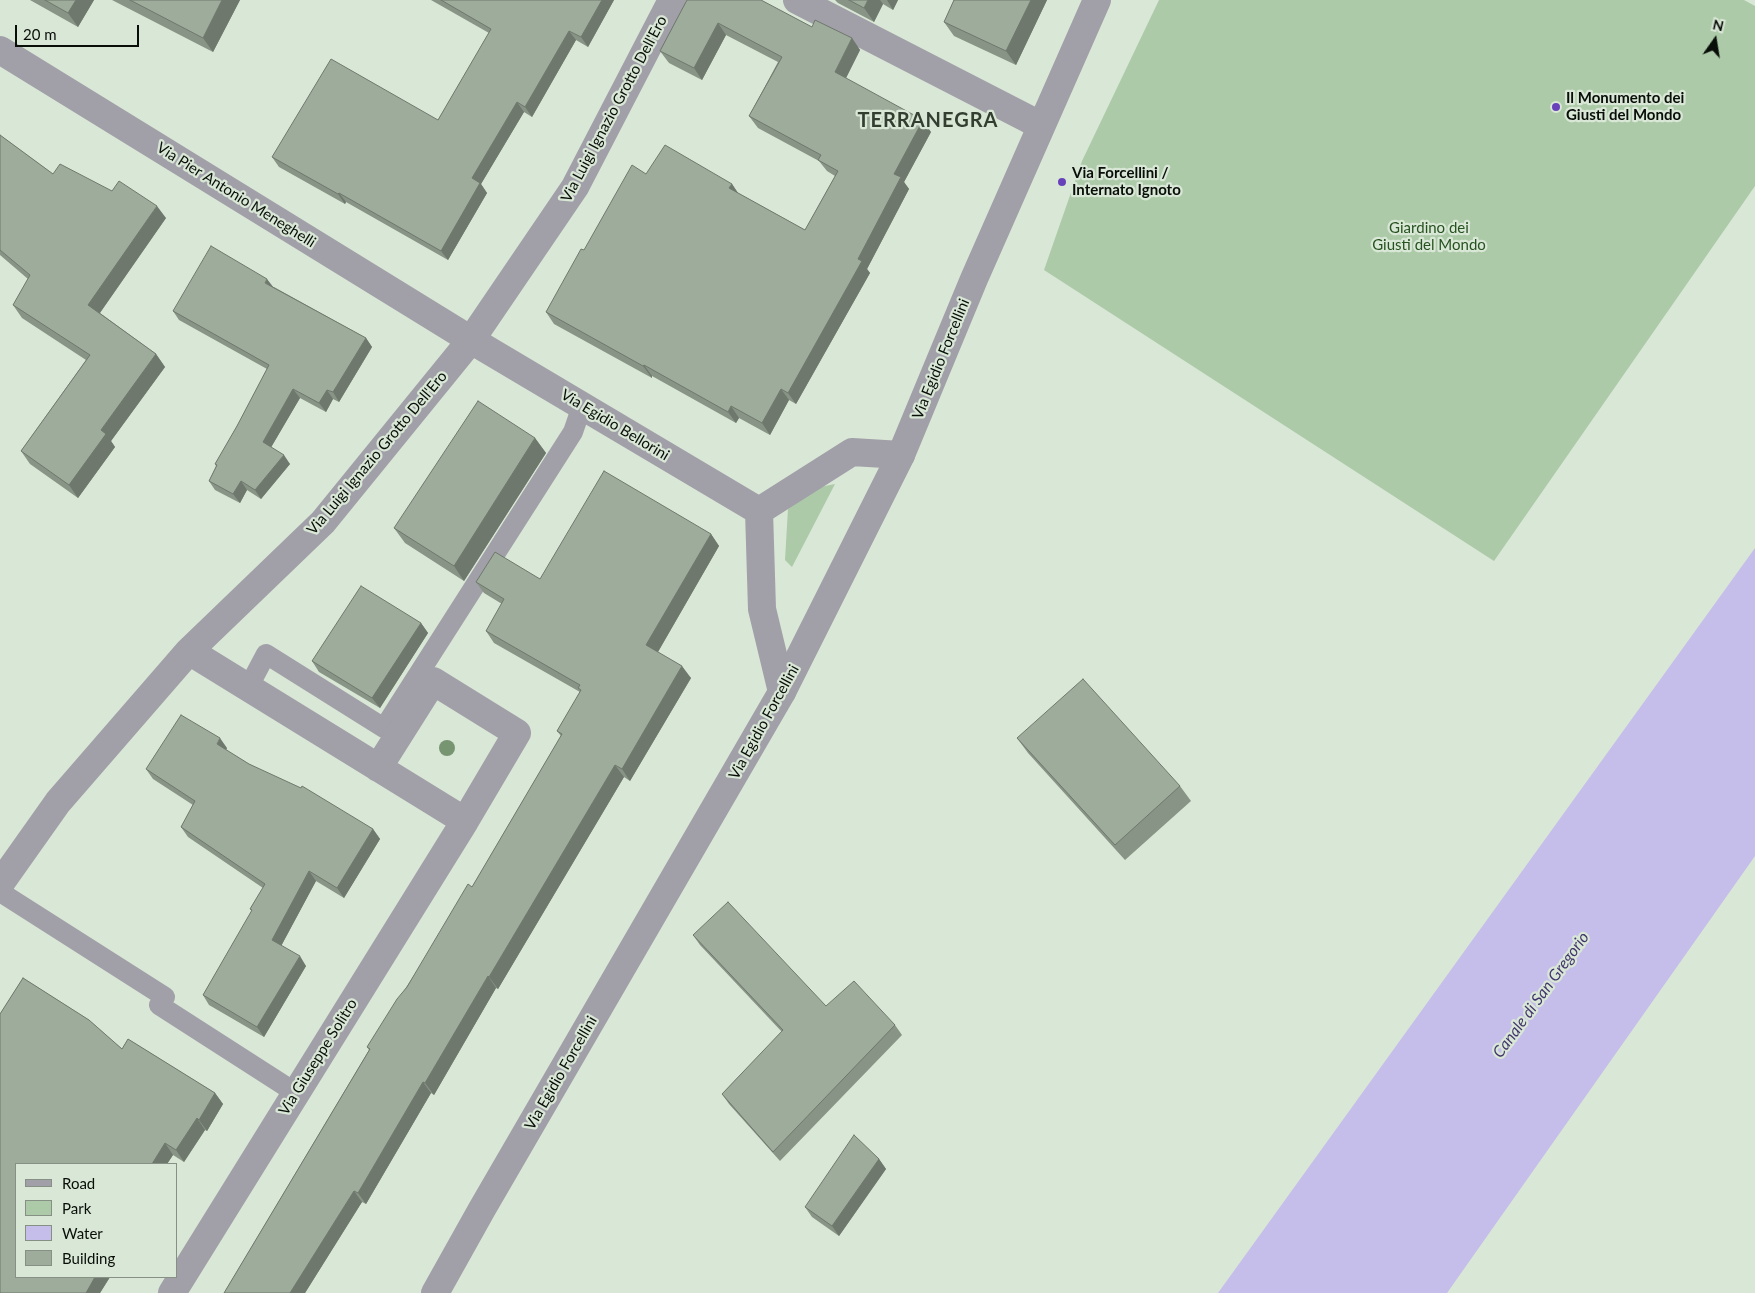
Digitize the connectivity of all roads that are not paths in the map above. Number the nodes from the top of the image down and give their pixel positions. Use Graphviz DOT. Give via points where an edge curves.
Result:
graph roads {
  1 [pos="672,0"];
  2 [pos="797,0"];
  3 [pos="1097,0"];
  4 [pos="0,50"];
  5 [pos="1040,125"];
  6 [pos="471,340"];
  7 [pos="582,406"];
  8 [pos="901,455"];
  9 [pos="758,511"];
  10 [pos="189,651"];
  11 [pos="248,688"];
  12 [pos="782,692"];
  13 [pos="378,768"];
  14 [pos="465,822"];
  15 [pos="0,884"];
  16 [pos="0,892"];
  17 [pos="296,1093"];
  18 [pos="172,1293"];
  19 [pos="435,1293"];
  1 -- 6 [label="street, Via Luigi Ignazio Grotto Dell'Ero" via="575,186"];
  2 -- 5 [label="street"];
  3 -- 5 [label="street, Via Egidio Forcellini"];
  4 -- 6 [label="street, Via Pier Antonio Meneghelli"];
  5 -- 8 [label="street, Via Egidio Forcellini"];
  6 -- 7 [label="street, Via Egidio Bellorini"];
  6 -- 10 [label="street, Via Luigi Ignazio Grotto Dell'Ero" via="322,522"];
  7 -- 9 [label="street, Via Egidio Bellorini"];
  7 -- 11 [label="lane" via="573,432 384,728 266,654"];
  8 -- 9 [label="street" via="852,452"];
  8 -- 12 [label="street, Via Egidio Forcellini"];
  9 -- 12 [label="street" via="762,609"];
  10 -- 11 [label="street"];
  10 -- 15 [label="street, Via Luigi Ignazio Grotto Dell'Ero" via="58,802"];
  11 -- 13 [label="street"];
  12 -- 19 [label="street, Via Egidio Forcellini"];
  13 -- 14 [label="street"];
  13 -- 14 [label="street, Via Giuseppe Solitro" via="433,681 518,733"];
  14 -- 17 [label="street, Via Giuseppe Solitro"];
  16 -- 17 [label="lane" via="165,997 159,1005"];
  17 -- 18 [label="street, Via Giuseppe Solitro"];
}
